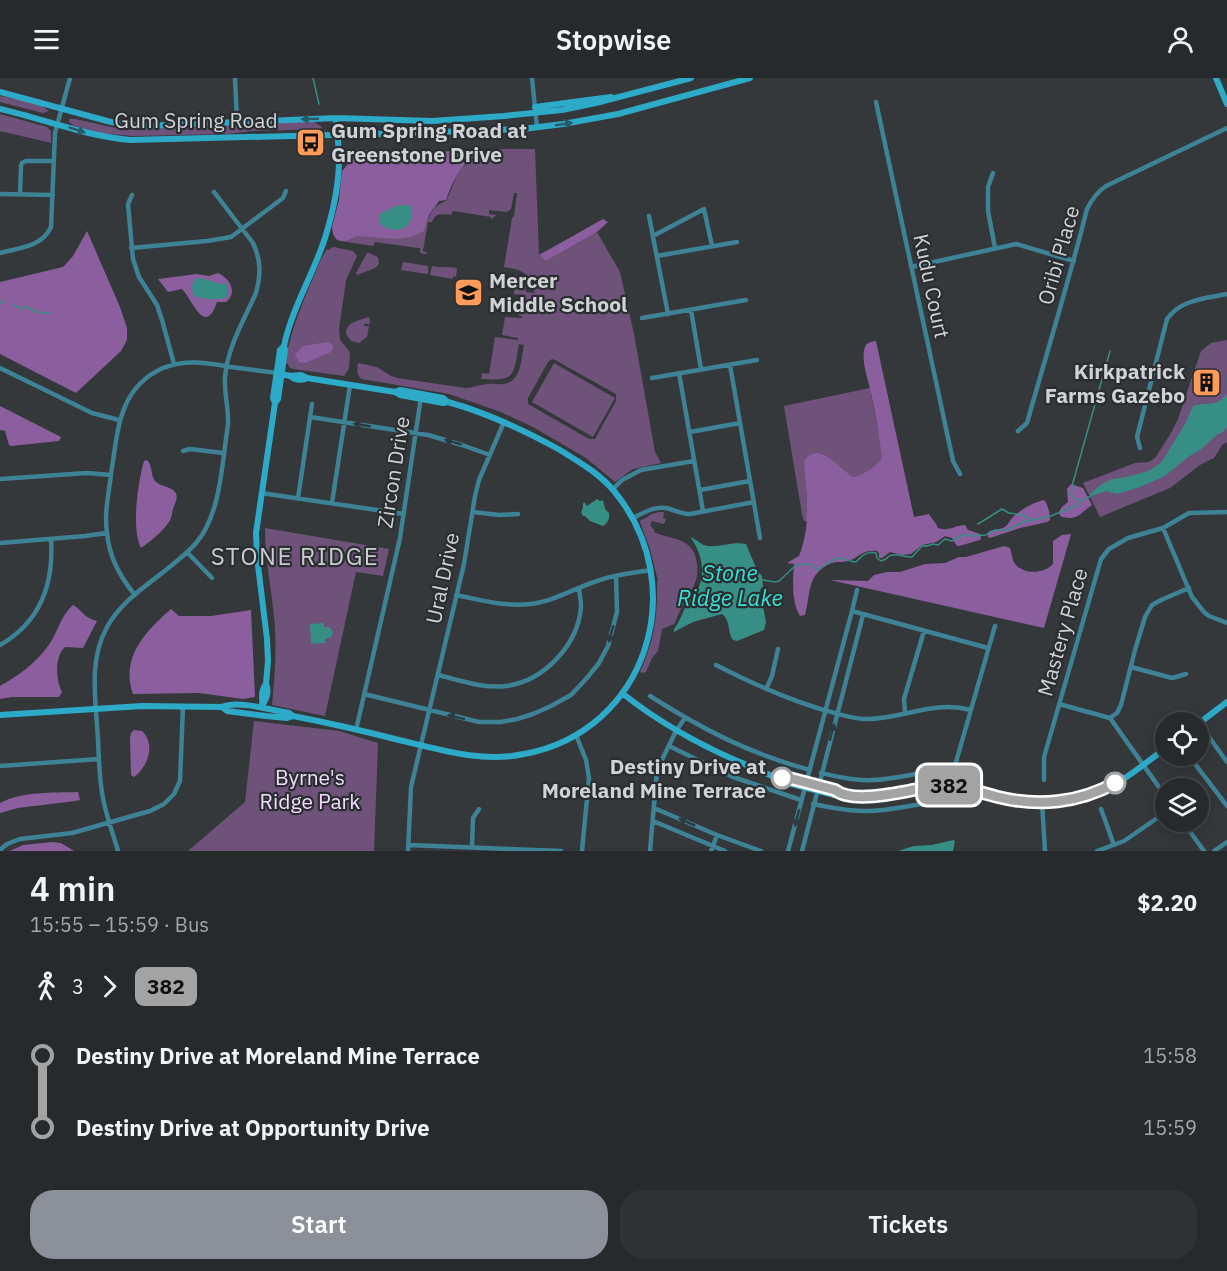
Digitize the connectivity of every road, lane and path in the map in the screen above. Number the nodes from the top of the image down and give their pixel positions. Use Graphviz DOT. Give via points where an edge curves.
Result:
graph roads {
  1 [pos="70,78"];
  2 [pos="235,78"];
  3 [pos="532,78"];
  4 [pos="691,78"];
  5 [pos="750,78"];
  6 [pos="1216,78"];
  7 [pos="0,92"];
  8 [pos="876,102"];
  9 [pos="1227,104"];
  10 [pos="0,109"];
  11 [pos="62,109"];
  12 [pos="536,110"];
  13 [pos="336,118"];
  14 [pos="237,122"];
  15 [pos="57,124"];
  16 [pos="537,128"];
  17 [pos="1227,128"];
  18 [pos="337,135"];
  19 [pos="54,161"];
  20 [pos="993,173"];
  21 [pos="286,190"];
  22 [pos="214,192"];
  23 [pos="0,194"];
  24 [pos="20,194"];
  25 [pos="53,195"];
  26 [pos="132,195"];
  27 [pos="649,216"];
  28 [pos="242,229"];
  29 [pos="653,236"];
  30 [pos="737,242"];
  31 [pos="712,246"];
  32 [pos="131,248"];
  33 [pos="995,248"];
  34 [pos="0,252"];
  35 [pos="657,256"];
  36 [pos="1074,261"];
  37 [pos="911,267"];
  38 [pos="1227,294"];
  39 [pos="746,300"];
  40 [pos="691,310"];
  41 [pos="668,314"];
  42 [pos="642,318"];
  43 [pos="757,360"];
  44 [pos="174,364"];
  45 [pos="730,364"];
  46 [pos="227,366"];
  47 [pos="0,368"];
  48 [pos="701,369"];
  49 [pos="679,373"];
  50 [pos="279,374"];
  51 [pos="652,378"];
  52 [pos="350,385"];
  53 [pos="421,396"];
  54 [pos="312,404"];
  55 [pos="310,417"];
  56 [pos="119,420"];
  57 [pos="344,422"];
  58 [pos="504,422"];
  59 [pos="740,423"];
  60 [pos="1018,431"];
  61 [pos="690,432"];
  62 [pos="415,433"];
  63 [pos="1140,448"];
  64 [pos="183,451"];
  65 [pos="223,453"];
  66 [pos="490,455"];
  67 [pos="694,461"];
  68 [pos="960,474"];
  69 [pos="111,475"];
  70 [pos="0,479"];
  71 [pos="750,481"];
  72 [pos="613,489"];
  73 [pos="700,490"];
  74 [pos="261,493"];
  75 [pos="298,498"];
  76 [pos="754,502"];
  77 [pos="332,503"];
  78 [pos="703,511"];
  79 [pos="472,512"];
  80 [pos="1227,512"];
  81 [pos="404,514"];
  82 [pos="518,514"];
  83 [pos="633,518"];
  84 [pos="1163,528"];
  85 [pos="106,533"];
  86 [pos="760,538"];
  87 [pos="51,539"];
  88 [pos="0,543"];
  89 [pos="187,552"];
  90 [pos="651,570"];
  91 [pos="615,576"];
  92 [pos="212,578"];
  93 [pos="579,588"];
  94 [pos="1189,588"];
  95 [pos="857,590"];
  96 [pos="135,595"];
  97 [pos="456,595"];
  98 [pos="852,611"];
  99 [pos="863,615"];
  100 [pos="1227,623"];
  101 [pos="995,626"];
  102 [pos="924,631"];
  103 [pos="0,645"];
  104 [pos="988,648"];
  105 [pos="778,649"];
  106 [pos="716,664"];
  107 [pos="1131,667"];
  108 [pos="1186,674"];
  109 [pos="438,675"];
  110 [pos="765,689"];
  111 [pos="622,693"];
  112 [pos="364,694"];
  113 [pos="650,696"];
  114 [pos="1227,702"];
  115 [pos="1059,704"];
  116 [pos="183,705"];
  117 [pos="96,709"];
  118 [pos="262,709"];
  119 [pos="430,710"];
  120 [pos="971,710"];
  121 [pos="825,711"];
  122 [pos="905,713"];
  123 [pos="837,714"];
  124 [pos="0,715"];
  125 [pos="1209,716"];
  126 [pos="685,718"];
  127 [pos="1110,718"];
  128 [pos="356,729"];
  129 [pos="676,731"];
  130 [pos="576,735"];
  131 [pos="1209,738"];
  132 [pos="421,745"];
  133 [pos="669,746"];
  134 [pos="1155,756"];
  135 [pos="99,759"];
  136 [pos="1227,762"];
  137 [pos="1143,765"];
  138 [pos="0,766"];
  139 [pos="1197,766"];
  140 [pos="810,770"];
  141 [pos="954,770"];
  142 [pos="821,773"];
  143 [pos="1044,780"];
  144 [pos="1155,782"];
  145 [pos="806,785"];
  146 [pos="955,786"];
  147 [pos="818,788"];
  148 [pos="801,801"];
  149 [pos="1042,803"];
  150 [pos="813,804"];
  151 [pos="1227,806"];
  152 [pos="654,808"];
  153 [pos="479,809"];
  154 [pos="1101,809"];
  155 [pos="1155,820"];
  156 [pos="653,821"];
  157 [pos="109,823"];
  158 [pos="1190,832"];
  159 [pos="717,835"];
  160 [pos="1227,842"];
  161 [pos="1114,845"];
  162 [pos="472,847"];
  163 [pos="409,848"];
  164 [pos="712,849"];
  165 [pos="0,850"];
  166 [pos="118,851"];
  167 [pos="561,851"];
  168 [pos="582,851"];
  169 [pos="650,851"];
  170 [pos="725,851"];
  171 [pos="761,851"];
  172 [pos="788,851"];
  173 [pos="802,851"];
  174 [pos="1045,851"];
  175 [pos="1097,851"];
  176 [pos="1204,851"];
  177 [pos="1214,851"];
  1 -- 11 [label="street"];
  2 -- 14 [label="street"];
  3 -- 12 [label="street"];
  4 -- 12 [label="street, Gum Spring Road" via="562,111"];
  16 -- 5 [label="street, Gum Spring Road, one-way" via="618,114"];
  6 -- 9 [label="street"];
  7 -- 11 [label="street, Gum Spring Road"];
  8 -- 37 [label="street, Kudu Court"];
  10 -- 15 [label="street, Gum Spring Road"];
  11 -- 14 [label="street, Gum Spring Road" via="144,126"];
  11 -- 15 [label="street"];
  12 -- 13 [label="street, Gum Spring Road" via="425,121"];
  12 -- 16 [label="street"];
  13 -- 14 [label="street, Gum Spring Road, one-way"];
  13 -- 18 [label="street"];
  15 -- 18 [label="street, Gum Spring Road, one-way" via="130,140"];
  15 -- 19 [label="street"];
  16 -- 18 [label="street, Gum Spring Road"];
  17 -- 36 [label="street, Oribi Place" via="1094,196"];
  18 -- 50 [label="street" via="339,168 334,208 280,350"];
  19 -- 24 [label="street" via="22,163"];
  19 -- 25 [label="street"];
  20 -- 33 [label="street" via="988,187 988,212"];
  21 -- 28 [label="street" via="283,198"];
  22 -- 28 [label="street"];
  23 -- 24 [label="street"];
  24 -- 25 [label="street"];
  25 -- 34 [label="street" via="52,223 46,236 35,244"];
  26 -- 32 [label="street" via="128,204"];
  27 -- 29 [label="street"];
  28 -- 32 [label="street" via="225,239"];
  28 -- 46 [label="street" via="256,250 260,275"];
  29 -- 31 [label="street" via="704,209"];
  29 -- 35 [label="street"];
  30 -- 31 [label="street"];
  31 -- 35 [label="street"];
  32 -- 44 [label="street" via="139,276 157,305"];
  33 -- 36 [label="street" via="1016,244"];
  33 -- 37 [label="street"];
  35 -- 41 [label="street"];
  36 -- 60 [label="street, Oribi Place" via="1027,423"];
  37 -- 68 [label="street, Kudu Court" via="953,460"];
  38 -- 63 [label="street" via="1185,303 1167,319 1137,437"];
  39 -- 40 [label="street"];
  40 -- 41 [label="street"];
  40 -- 48 [label="street"];
  41 -- 42 [label="street"];
  43 -- 45 [label="street"];
  44 -- 46 [label="street"];
  44 -- 56 [label="street" via="152,374 137,387"];
  45 -- 48 [label="street"];
  45 -- 59 [label="street"];
  46 -- 50 [label="street"];
  46 -- 65 [label="street" via="229,413"];
  47 -- 56 [label="street" via="92,413"];
  48 -- 49 [label="street"];
  49 -- 51 [label="street"];
  49 -- 61 [label="street"];
  50 -- 52 [label="street"];
  50 -- 74 [label="street"];
  52 -- 53 [label="street"];
  52 -- 57 [label="street"];
  53 -- 58 [label="street"];
  53 -- 62 [label="street, Zircon Drive"];
  54 -- 55 [label="street"];
  55 -- 57 [label="street"];
  55 -- 75 [label="street"];
  56 -- 69 [label="street"];
  62 -- 57 [label="street, one-way"];
  57 -- 77 [label="street"];
  58 -- 66 [label="street, Ural Drive"];
  58 -- 72 [label="street" via="582,464"];
  59 -- 61 [label="street"];
  59 -- 71 [label="street"];
  61 -- 67 [label="street"];
  66 -- 62 [label="street, one-way"];
  62 -- 81 [label="street, Zircon Drive"];
  64 -- 65 [label="street"];
  65 -- 89 [label="street" via="216,504 198,542"];
  66 -- 79 [label="street, Ural Drive"];
  67 -- 72 [label="street" via="641,470"];
  67 -- 73 [label="street"];
  69 -- 70 [label="street"];
  69 -- 85 [label="street"];
  71 -- 73 [label="street"];
  71 -- 76 [label="street"];
  72 -- 83 [label="street"];
  73 -- 78 [label="street"];
  74 -- 75 [label="street"];
  74 -- 118 [label="street" via="256,541 268,661"];
  75 -- 77 [label="street"];
  76 -- 78 [label="street"];
  76 -- 86 [label="street"];
  77 -- 81 [label="street"];
  78 -- 83 [label="street" via="683,514 658,508"];
  79 -- 82 [label="street"];
  79 -- 97 [label="street, Ural Drive"];
  80 -- 84 [label="street, Mastery Place" via="1189,513"];
  81 -- 112 [label="street, Zircon Drive"];
  83 -- 90 [label="street"];
  84 -- 94 [label="street"];
  84 -- 115 [label="street, Mastery Place" via="1128,538 1101,559"];
  85 -- 87 [label="street"];
  85 -- 96 [label="street" via="114,562"];
  87 -- 88 [label="street"];
  87 -- 103 [label="street" via="51,570 40,604 28,622"];
  89 -- 92 [label="street"];
  89 -- 96 [label="street"];
  90 -- 91 [label="street"];
  90 -- 111 [label="street" via="650,633"];
  91 -- 93 [label="street"];
  91 -- 119 [label="street, one-way" via="617,612 608,646 599,663 571,695 534,714 501,722 479,722"];
  93 -- 97 [label="street" via="531,604 484,603"];
  93 -- 109 [label="street" via="579,620 568,644 559,657 535,675 506,686 486,686"];
  94 -- 100 [label="street" via="1204,612"];
  94 -- 107 [label="street" via="1152,605"];
  95 -- 98 [label="street"];
  96 -- 117 [label="street" via="108,624 99,646 94,673"];
  97 -- 109 [label="street, Ural Drive"];
  98 -- 99 [label="street"];
  98 -- 121 [label="street"];
  99 -- 102 [label="street"];
  99 -- 123 [label="street"];
  101 -- 104 [label="street"];
  102 -- 104 [label="street"];
  102 -- 122 [label="street" via="904,699"];
  104 -- 120 [label="street"];
  105 -- 110 [label="street"];
  106 -- 110 [label="street"];
  107 -- 108 [label="street" via="1172,678"];
  107 -- 127 [label="street" via="1122,705"];
  109 -- 119 [label="street, Ural Drive"];
  110 -- 121 [label="street"];
  111 -- 129 [label="street"];
  111 -- 130 [label="street"];
  112 -- 119 [label="street"];
  112 -- 128 [label="street, Zircon Drive"];
  113 -- 126 [label="street"];
  114 -- 125 [label="street"];
  115 -- 127 [label="street"];
  115 -- 143 [label="street, Mastery Place" via="1044,757"];
  116 -- 117 [label="street"];
  116 -- 118 [label="street" via="222,707 227,711"];
  116 -- 157 [label="street" via="182,772 176,791 156,808"];
  117 -- 124 [label="street"];
  117 -- 135 [label="street"];
  118 -- 128 [label="street"];
  119 -- 132 [label="street, Ural Drive"];
  120 -- 122 [label="street" via="947,706"];
  120 -- 141 [label="street"];
  121 -- 123 [label="street"];
  121 -- 140 [label="street"];
  122 -- 123 [label="street" via="864,719"];
  142 -- 123 [label="street, one-way"];
  126 -- 129 [label="street"];
  126 -- 140 [label="street" via="728,741"];
  127 -- 137 [label="street"];
  128 -- 132 [label="street"];
  129 -- 133 [label="street"];
  129 -- 145 [label="street" via="738,762 789,783"];
  130 -- 132 [label="street" via="541,750 506,757 474,756"];
  130 -- 168 [label="street" via="589,778"];
  131 -- 136 [label="street"];
  132 -- 163 [label="street, Ural Drive" via="411,787"];
  133 -- 148 [label="street" via="733,777"];
  133 -- 152 [label="street" via="657,770"];
  134 -- 137 [label="street"];
  135 -- 138 [label="street"];
  135 -- 157 [label="street"];
  137 -- 144 [label="street"];
  137 -- 149 [label="street" via="1101,790"];
  139 -- 151 [label="street"];
  140 -- 145 [label="street"];
  141 -- 142 [label="street" via="873,780"];
  141 -- 146 [label="street"];
  142 -- 147 [label="street"];
  145 -- 147 [label="street"];
  145 -- 148 [label="street"];
  146 -- 147 [label="street" via="939,785 878,796 834,795"];
  146 -- 149 [label="street"];
  146 -- 150 [label="street" via="954,796 948,802 882,810 843,810"];
  147 -- 150 [label="street"];
  148 -- 172 [label="street, one-way"];
  149 -- 174 [label="street"];
  150 -- 173 [label="street"];
  152 -- 156 [label="street"];
  159 -- 152 [label="street, one-way"];
  153 -- 162 [label="street" via="473,818"];
  154 -- 161 [label="street"];
  155 -- 161 [label="street"];
  156 -- 164 [label="street"];
  156 -- 169 [label="street"];
  157 -- 165 [label="street" via="67,834 20,839"];
  157 -- 166 [label="street"];
  158 -- 176 [label="street"];
  159 -- 164 [label="street"];
  159 -- 171 [label="street"];
  160 -- 177 [label="street"];
  161 -- 175 [label="street"];
  162 -- 163 [label="street"];
  162 -- 167 [label="street"];
  164 -- 170 [label="street"];
}
